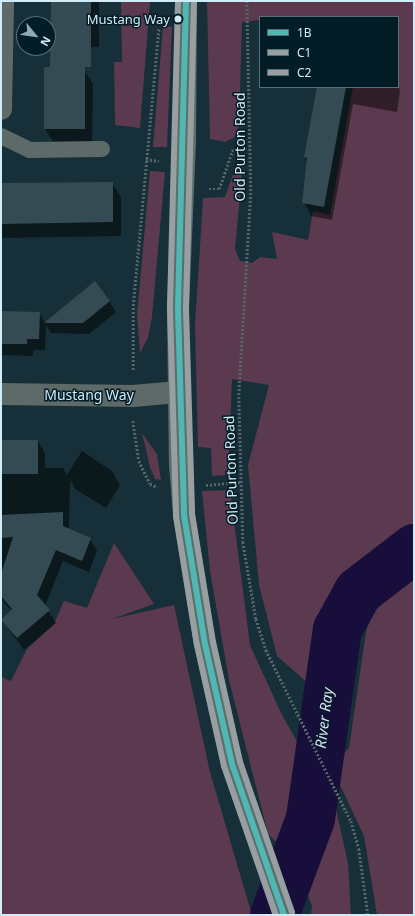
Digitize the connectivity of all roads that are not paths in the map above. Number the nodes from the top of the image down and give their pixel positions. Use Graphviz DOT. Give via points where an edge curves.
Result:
graph roads {
  1 [pos="3,1"];
  2 [pos="186,1"];
  3 [pos="1,109"];
  4 [pos="1,136"];
  5 [pos="102,149"];
  6 [pos="178,392"];
  7 [pos="1,394"];
  8 [pos="284,915"];
  1 -- 3 [label="street"];
  2 -- 6 [label="main road"];
  4 -- 5 [label="lane" via="30,150"];
  6 -- 7 [label="street, Mustang Way" via="133,396"];
  6 -- 8 [label="main road" via="184,515 205,644 232,764"];
}
